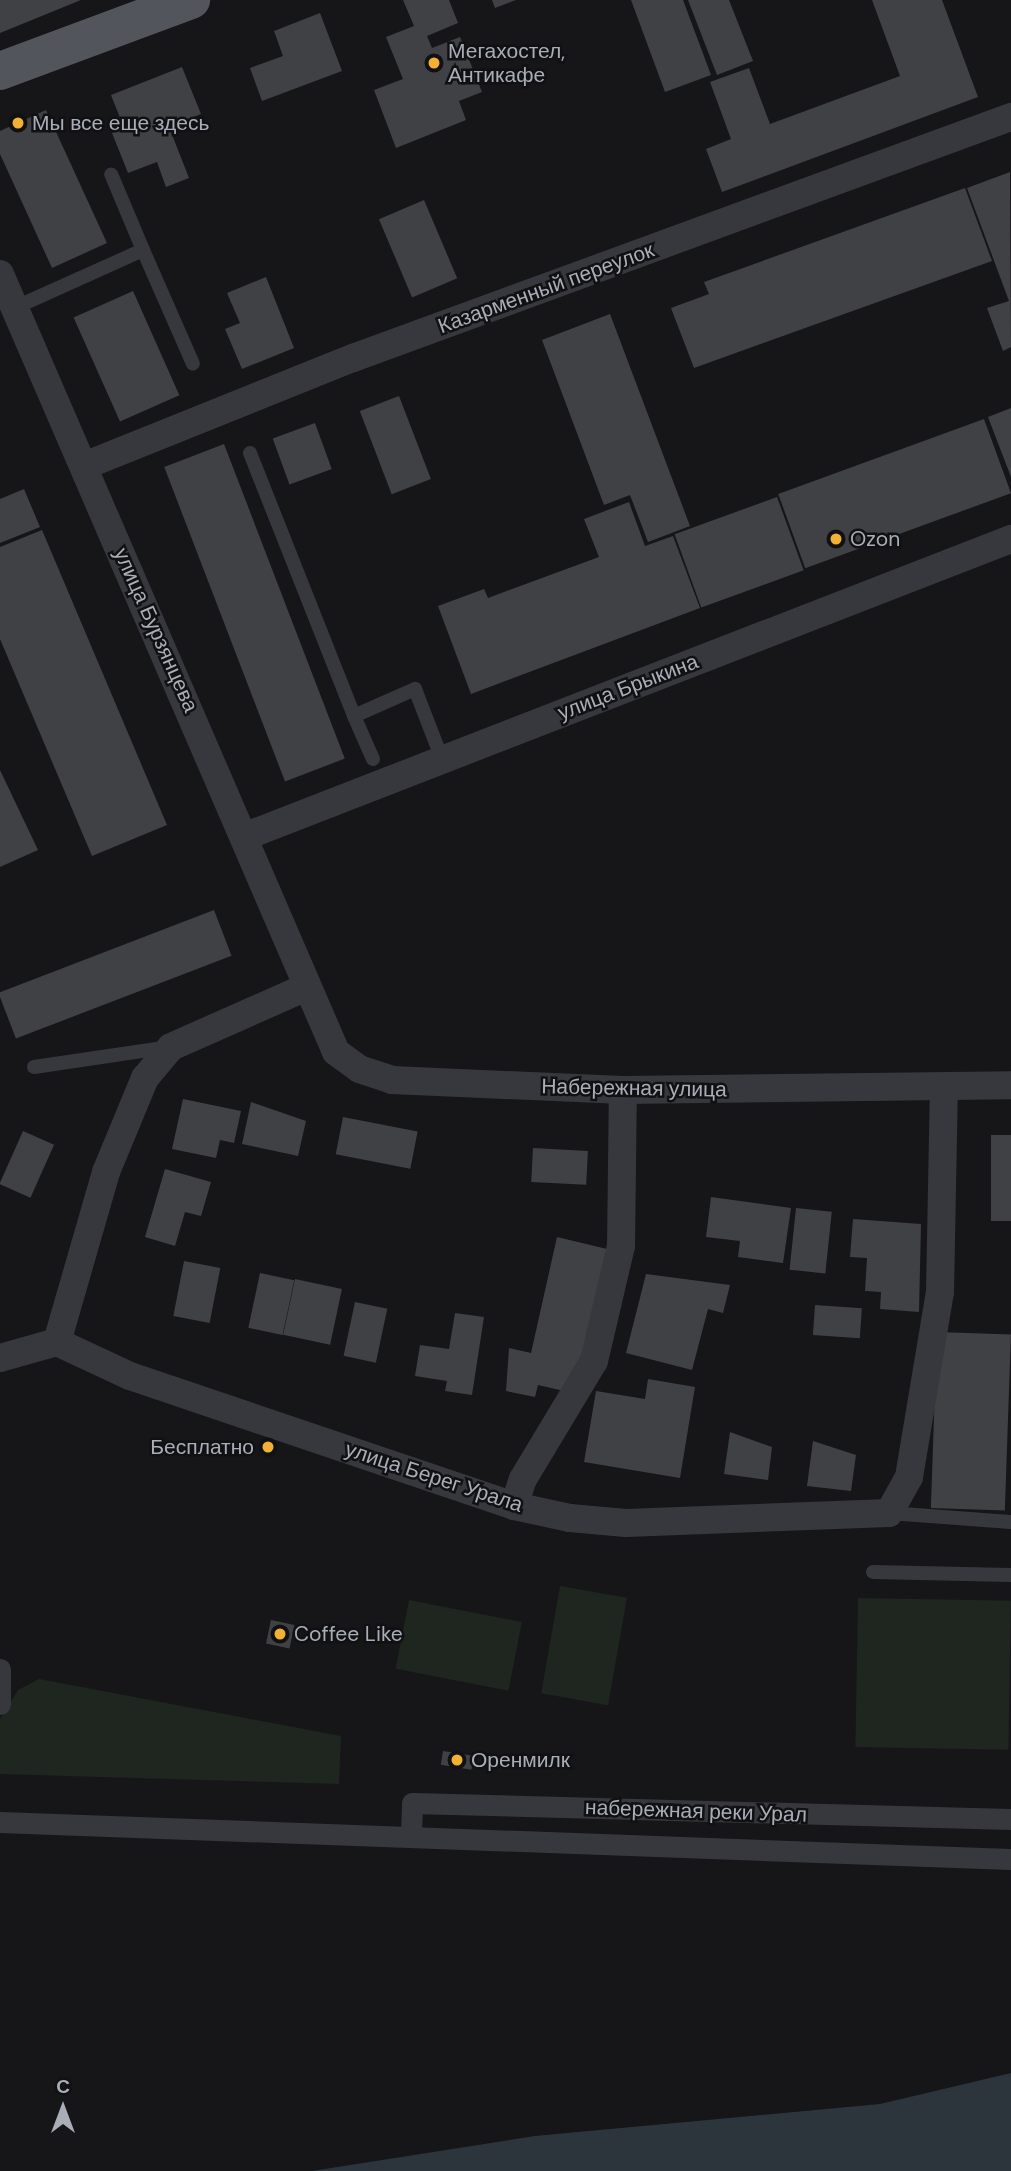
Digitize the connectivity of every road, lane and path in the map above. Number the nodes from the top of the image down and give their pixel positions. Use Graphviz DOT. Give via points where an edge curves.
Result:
graph roads {
  1 [pos="191,0"];
  2 [pos="0,71"];
  3 [pos="1011,117"];
  4 [pos="111,174"];
  5 [pos="143,250"];
  6 [pos="0,274"];
  7 [pos="14,308"];
  8 [pos="193,364"];
  9 [pos="250,453"];
  10 [pos="84,466"];
  11 [pos="1011,539"];
  12 [pos="354,716"];
  13 [pos="373,759"];
  14 [pos="442,759"];
  15 [pos="246,836"];
  16 [pos="304,988"];
  17 [pos="171,1047"];
  18 [pos="34,1067"];
  19 [pos="1011,1085"];
  20 [pos="944,1087"];
  21 [pos="623,1090"];
  22 [pos="57,1342"];
  23 [pos="0,1358"];
  24 [pos="514,1506"];
  25 [pos="889,1513"];
  26 [pos="1011,1522"];
  27 [pos="873,1572"];
  28 [pos="1011,1575"];
  29 [pos="0,1669"];
  30 [pos="0,1704"];
  31 [pos="1011,1819"];
  32 [pos="0,1822"];
  33 [pos="411,1834"];
  34 [pos="1011,1859"];
  1 -- 2 [label="main road"];
  3 -- 10 [label="street, Казарменный переулок" via="341,362"];
  4 -- 5 [label="lane"];
  5 -- 7 [label="lane"];
  5 -- 8 [label="lane"];
  6 -- 7 [label="street, улица Бурзянцева"];
  7 -- 10 [label="street, улица Бурзянцева"];
  9 -- 12 [label="lane"];
  10 -- 15 [label="street, улица Бурзянцева"];
  11 -- 14 [label="street, улица Брыкина"];
  12 -- 13 [label="lane"];
  12 -- 14 [label="lane" via="415,689"];
  14 -- 15 [label="street, улица Брыкина"];
  15 -- 16 [label="street, улица Бурзянцева"];
  16 -- 17 [label="street"];
  16 -- 21 [label="street, Набережная улица" via="336,1052 359,1069 392,1080"];
  17 -- 18 [label="lane"];
  17 -- 22 [label="street" via="145,1078 106,1172"];
  19 -- 20 [label="street, Набережная улица"];
  20 -- 21 [label="street, Набережная улица"];
  20 -- 25 [label="street" via="940,1292 909,1477"];
  21 -- 24 [label="street" via="621,1246 594,1361 523,1479"];
  22 -- 23 [label="street"];
  22 -- 24 [label="street, улица Берег Урала" via="130,1376"];
  24 -- 25 [label="street, улица Берег Урала" via="625,1523"];
  25 -- 26 [label="lane"];
  27 -- 28 [label="lane"];
  29 -- 30 [label="street"];
  31 -- 33 [label="street, набережная реки Урал" via="412,1803"];
  32 -- 33 [label="street, набережная реки Урал"];
  33 -- 34 [label="street, набережная реки Урал"];
}
